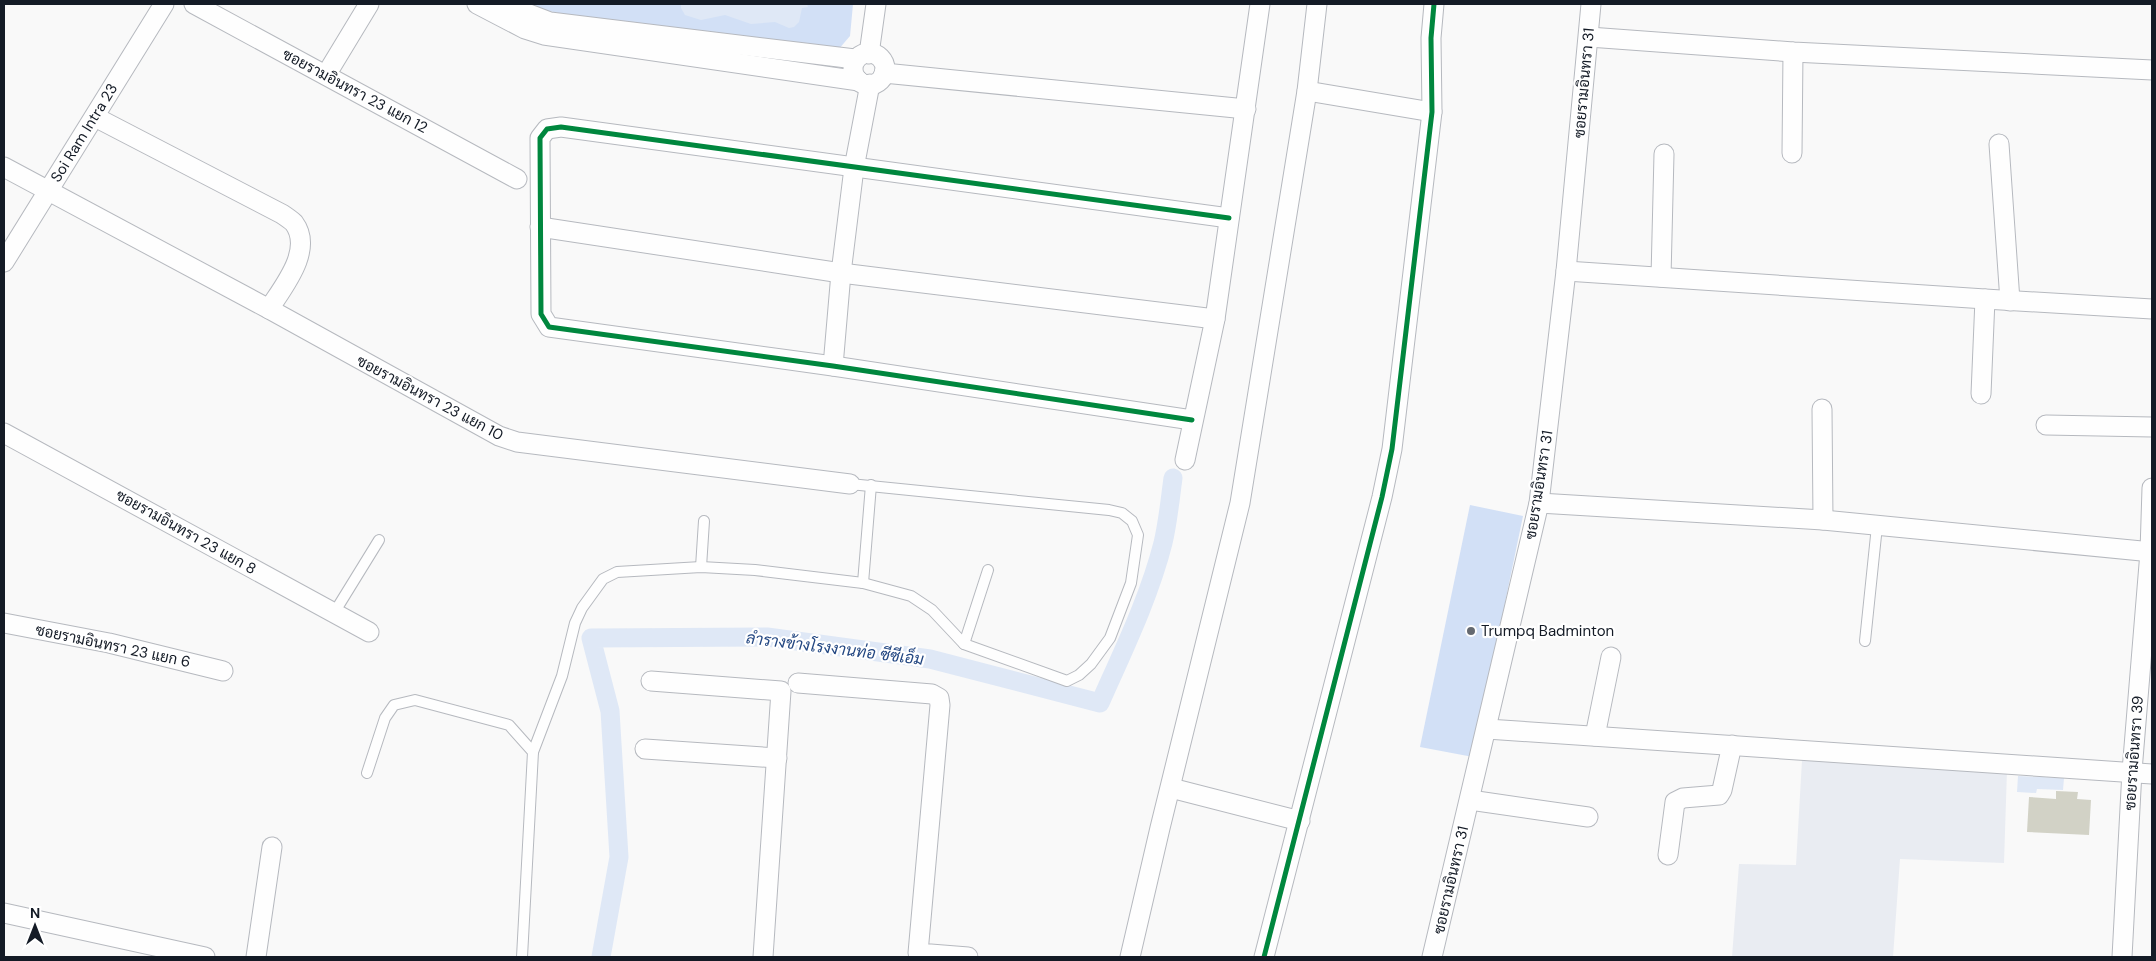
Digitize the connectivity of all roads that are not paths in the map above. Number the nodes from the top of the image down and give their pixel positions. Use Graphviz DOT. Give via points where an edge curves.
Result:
graph roads {
  1 [pos="164,4"];
  2 [pos="194,4"];
  3 [pos="369,4"];
  4 [pos="477,4"];
  5 [pos="503,4"];
  6 [pos="876,4"];
  7 [pos="1260,4"];
  8 [pos="1317,4"];
  9 [pos="1434,4"];
  10 [pos="1591,4"];
  11 [pos="1589,37"];
  12 [pos="1793,52"];
  13 [pos="862,57"];
  14 [pos="2152,70"];
  15 [pos="326,75"];
  16 [pos="871,80"];
  17 [pos="1307,91"];
  18 [pos="1246,109"];
  19 [pos="1432,112"];
  20 [pos="95,117"];
  21 [pos="1999,144"];
  22 [pos="1664,154"];
  23 [pos="1792,154"];
  24 [pos="4,167"];
  25 [pos="854,168"];
  26 [pos="517,179"];
  27 [pos="48,193"];
  28 [pos="1229,218"];
  29 [pos="540,227"];
  30 [pos="4,262"];
  31 [pos="1566,271"];
  32 [pos="841,273"];
  33 [pos="1660,277"];
  34 [pos="1985,299"];
  35 [pos="2010,301"];
  36 [pos="2152,308"];
  37 [pos="269,309"];
  38 [pos="1215,319"];
  39 [pos="832,366"];
  40 [pos="1981,394"];
  41 [pos="1822,409"];
  42 [pos="1192,420"];
  43 [pos="2046,425"];
  44 [pos="2152,427"];
  45 [pos="4,433"];
  46 [pos="1184,460"];
  47 [pos="850,484"];
  48 [pos="871,485"];
  49 [pos="2152,488"];
  50 [pos="1539,503"];
  51 [pos="1822,520"];
  52 [pos="704,521"];
  53 [pos="1877,526"];
  54 [pos="379,540"];
  55 [pos="2151,552"];
  56 [pos="701,567"];
  57 [pos="988,570"];
  58 [pos="863,583"];
  59 [pos="334,613"];
  60 [pos="4,623"];
  61 [pos="369,632"];
  62 [pos="1865,641"];
  63 [pos="964,644"];
  64 [pos="1611,656"];
  65 [pos="222,671"];
  66 [pos="651,681"];
  67 [pos="798,682"];
  68 [pos="1487,728"];
  69 [pos="1595,736"];
  70 [pos="1732,745"];
  71 [pos="645,749"];
  72 [pos="533,752"];
  73 [pos="777,758"];
  74 [pos="2132,771"];
  75 [pos="367,773"];
  76 [pos="2152,774"];
  77 [pos="1171,788"];
  78 [pos="1470,800"];
  79 [pos="1588,817"];
  80 [pos="1300,821"];
  81 [pos="272,847"];
  82 [pos="1668,856"];
  83 [pos="4,913"];
  84 [pos="205,957"];
  85 [pos="256,957"];
  86 [pos="522,957"];
  87 [pos="762,957"];
  88 [pos="968,957"];
  89 [pos="1130,957"];
  90 [pos="1264,957"];
  91 [pos="1432,957"];
  92 [pos="2122,957"];
  1 -- 20 [label="street, Soi Ram Intra 23"];
  2 -- 15 [label="street, ซอยรามอินทรา 23 แยก 12"];
  3 -- 15 [label="street"];
  4 -- 16 [label="street" via="525,29 544,35"];
  5 -- 13 [label="street" via="550,22"];
  6 -- 13 [label="street"];
  7 -- 18 [label="street"];
  8 -- 17 [label="street"];
  9 -- 19 [label="street"];
  10 -- 11 [label="street, ซอยรามอินทรา 31"];
  11 -- 12 [label="street"];
  11 -- 31 [label="street, ซอยรามอินทรา 31"];
  12 -- 14 [label="street"];
  12 -- 23 [label="street"];
  13 -- 16 [label="street" via="854,74"];
  13 -- 16 [label="street" via="879,57 883,62"];
  15 -- 26 [label="street, ซอยรามอินทรา 23 แยก 12"];
  16 -- 18 [label="street"];
  16 -- 25 [label="street"];
  17 -- 19 [label="street"];
  17 -- 77 [label="street" via="1240,503"];
  18 -- 28 [label="street"];
  19 -- 80 [label="street" via="1392,449"];
  20 -- 27 [label="street, Soi Ram Intra 23"];
  20 -- 37 [label="street" via="282,214 294,224 301,252"];
  21 -- 35 [label="street"];
  22 -- 33 [label="street"];
  24 -- 27 [label="street, ซอยรามอินทรา 23 แยก 10"];
  25 -- 28 [label="street"];
  25 -- 29 [label="street" via="560,127 547,129 540,138"];
  25 -- 32 [label="street"];
  27 -- 30 [label="street, Soi Ram Intra 23"];
  27 -- 37 [label="street, ซอยรามอินทรา 23 แยก 10"];
  28 -- 38 [label="street"];
  29 -- 32 [label="street"];
  29 -- 39 [label="street" via="541,314 549,327"];
  31 -- 33 [label="street"];
  31 -- 50 [label="street, ซอยรามอินทรา 31"];
  32 -- 38 [label="street"];
  32 -- 39 [label="street"];
  33 -- 34 [label="street"];
  34 -- 35 [label="street"];
  34 -- 40 [label="street"];
  35 -- 36 [label="street"];
  37 -- 47 [label="street, ซอยรามอินทรา 23 แยก 10" via="499,436 517,442"];
  38 -- 42 [label="street"];
  39 -- 42 [label="street"];
  41 -- 51 [label="street"];
  42 -- 46 [label="street"];
  43 -- 44 [label="street"];
  45 -- 59 [label="street, ซอยรามอินทรา 23 แยก 8"];
  47 -- 48 [label="lane"];
  48 -- 58 [label="lane"];
  48 -- 63 [label="lane" via="1109,510 1122,513 1132,521 1138,535 1130,583 1110,638 1079,675 1067,681"];
  49 -- 55 [label="street, ซอยรามอินทรา 39"];
  50 -- 51 [label="street"];
  50 -- 68 [label="street, ซอยรามอินทรา 31"];
  51 -- 53 [label="street"];
  52 -- 56 [label="lane"];
  53 -- 55 [label="street"];
  53 -- 62 [label="lane"];
  54 -- 59 [label="lane"];
  55 -- 74 [label="street, ซอยรามอินทรา 39"];
  56 -- 58 [label="lane"];
  56 -- 72 [label="lane" via="617,572 603,579 575,623 562,676"];
  57 -- 63 [label="lane"];
  58 -- 63 [label="lane" via="911,596 932,610"];
  59 -- 61 [label="street, ซอยรามอินทรา 23 แยก 8"];
  60 -- 65 [label="street, ซอยรามอินทรา 23 แยก 6" via="109,643"];
  64 -- 69 [label="street"];
  66 -- 73 [label="street" via="781,691"];
  67 -- 88 [label="street" via="932,694 939,698 918,953"];
  68 -- 69 [label="street"];
  68 -- 78 [label="street, ซอยรามอินทรา 31"];
  69 -- 70 [label="street"];
  70 -- 74 [label="street"];
  70 -- 82 [label="street" via="1719,795 1683,798 1675,802"];
  71 -- 73 [label="street"];
  72 -- 75 [label="lane" via="510,725 415,700 394,705 385,718"];
  72 -- 86 [label="lane"];
  73 -- 87 [label="street"];
  74 -- 76 [label="street"];
  74 -- 92 [label="street, ซอยรามอินทรา 39"];
  77 -- 80 [label="street"];
  77 -- 89 [label="street"];
  78 -- 79 [label="street"];
  78 -- 91 [label="street, ซอยรามอินทรา 31"];
  80 -- 90 [label="street"];
  81 -- 85 [label="street"];
  83 -- 84 [label="street"];
}
